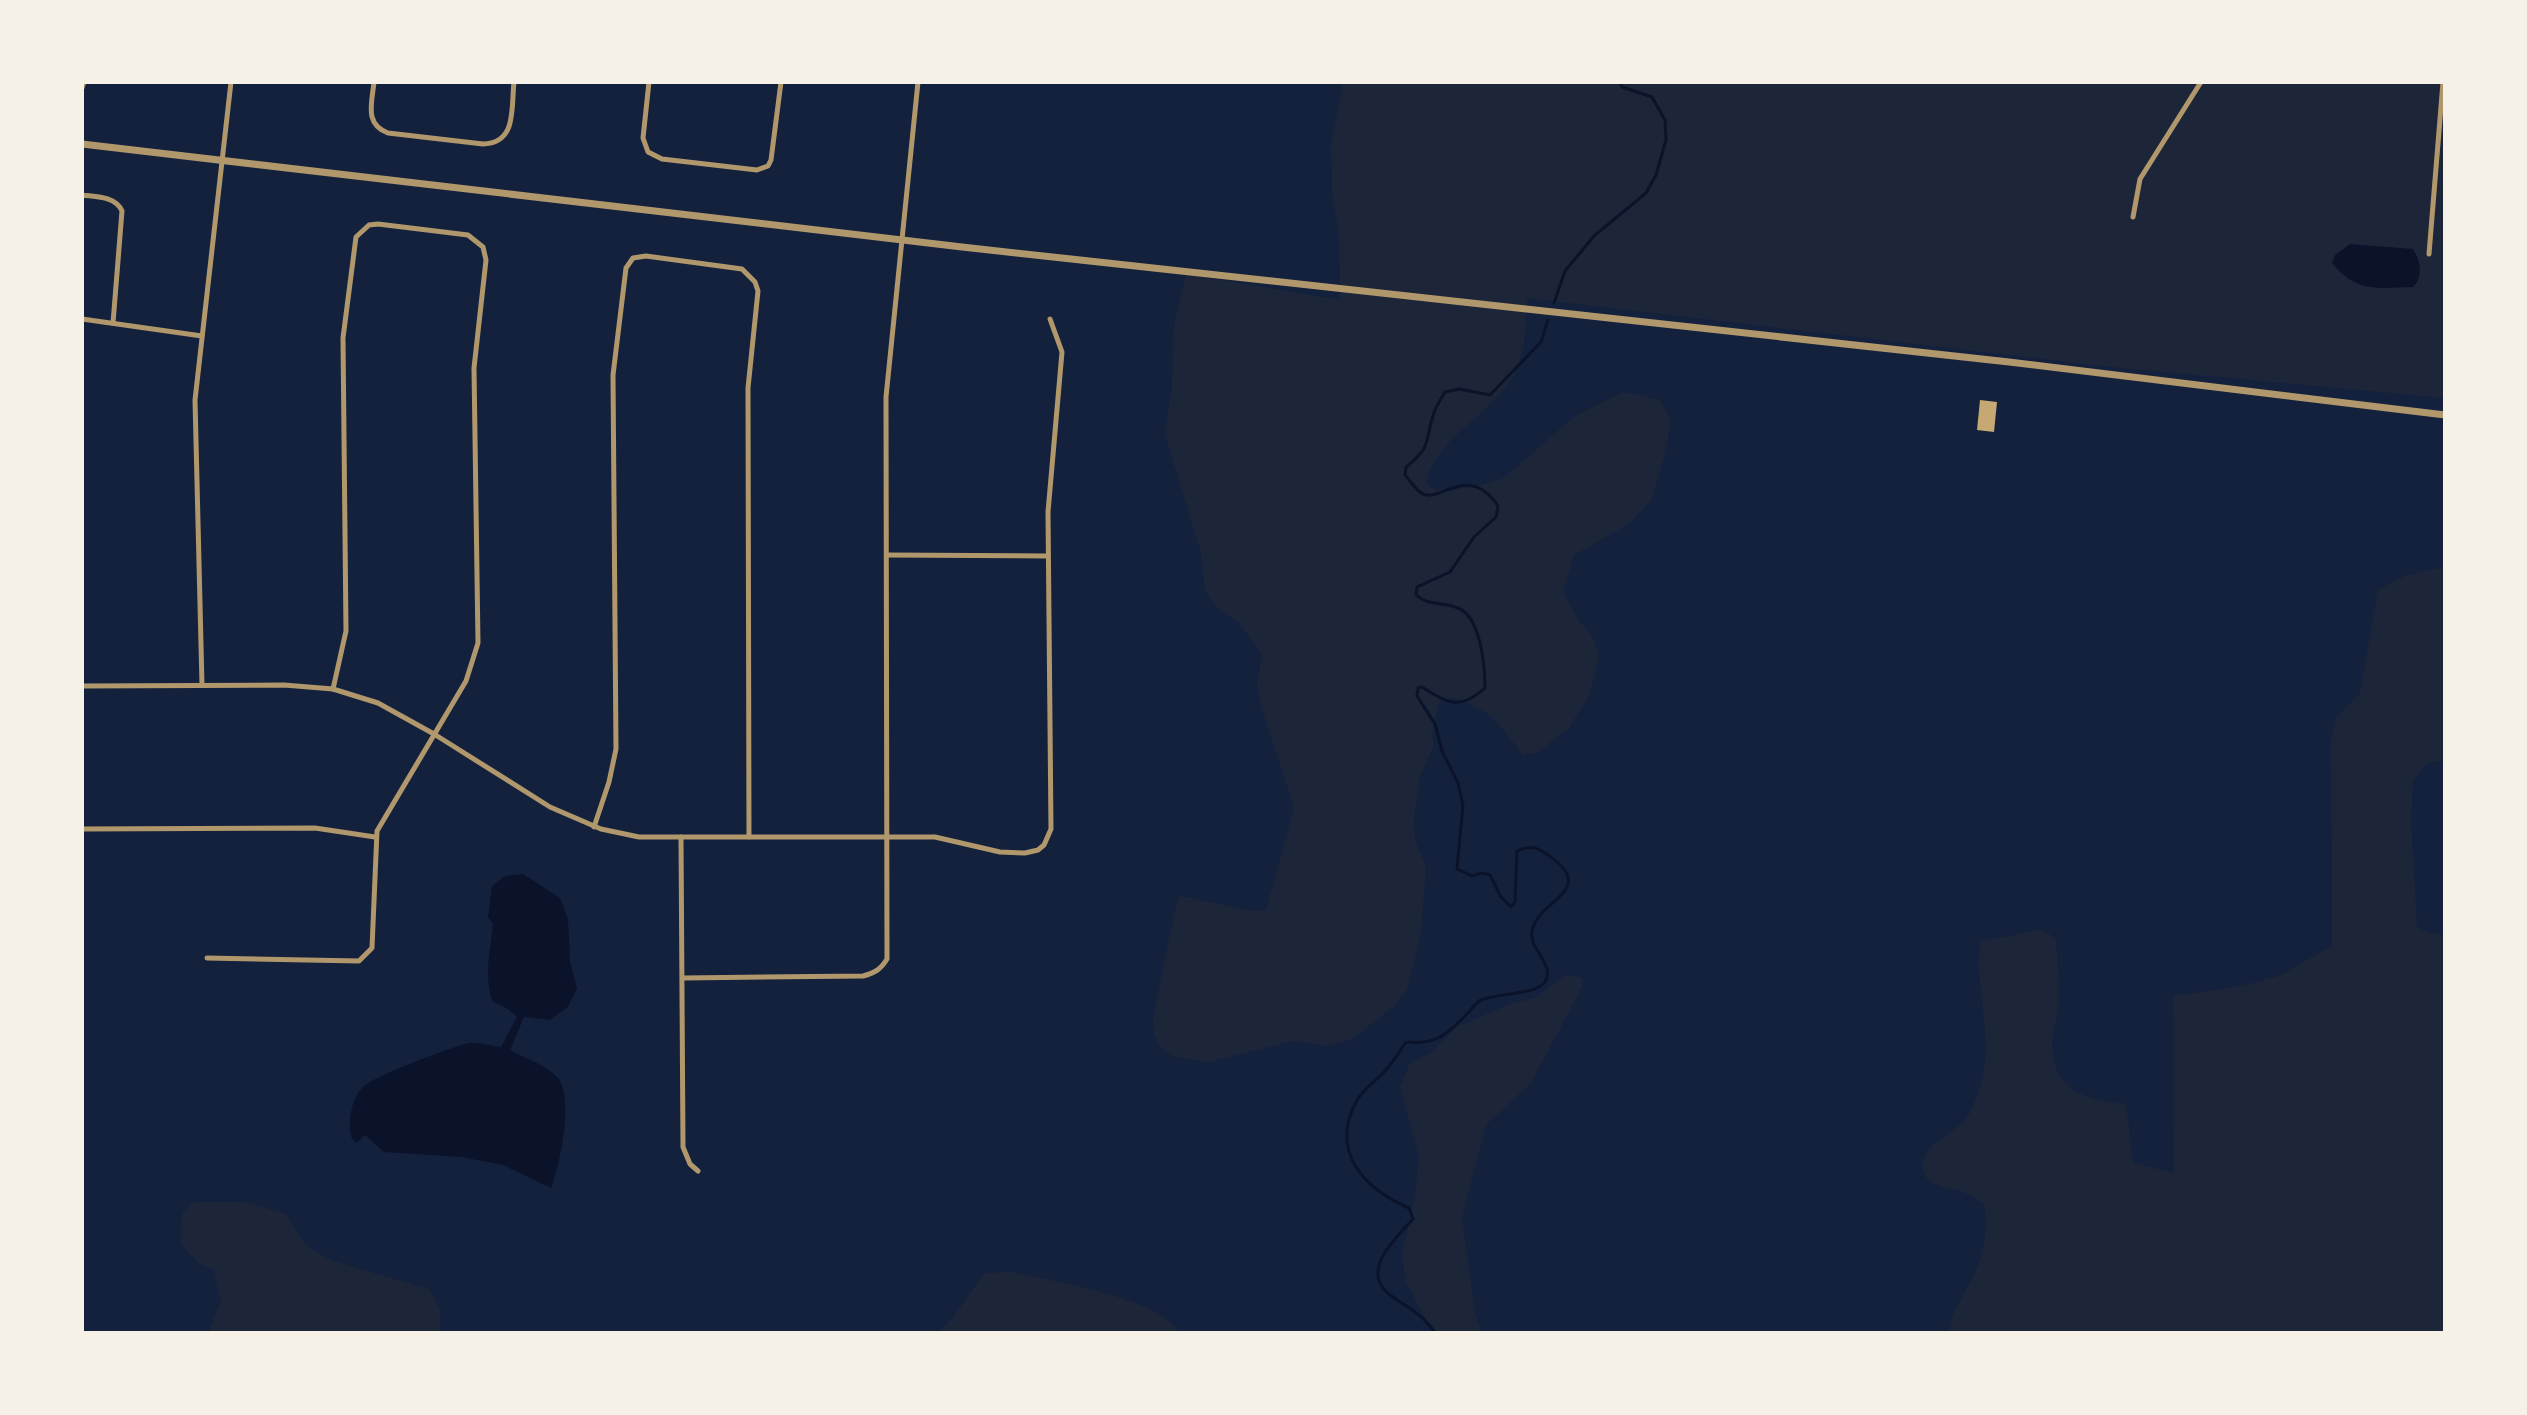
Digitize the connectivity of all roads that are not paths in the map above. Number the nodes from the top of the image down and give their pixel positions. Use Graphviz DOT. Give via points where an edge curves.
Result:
graph roads {
  1 [pos="84,82"];
  2 [pos="231,82"];
  3 [pos="374,82"];
  4 [pos="514,82"];
  5 [pos="649,82"];
  6 [pos="781,82"];
  7 [pos="918,82"];
  8 [pos="2201,82"];
  9 [pos="2443,82"];
  10 [pos="82,88"];
  11 [pos="82,144"];
  12 [pos="223,159"];
  13 [pos="82,195"];
  14 [pos="2133,217"];
  15 [pos="901,239"];
  16 [pos="2429,254"];
  17 [pos="82,319"];
  18 [pos="1050,319"];
  19 [pos="113,323"];
  20 [pos="202,336"];
  21 [pos="2445,415"];
  22 [pos="887,555"];
  23 [pos="1047,556"];
  24 [pos="202,685"];
  25 [pos="82,686"];
  26 [pos="333,689"];
  27 [pos="434,734"];
  28 [pos="594,827"];
  29 [pos="82,829"];
  30 [pos="888,836"];
  31 [pos="375,837"];
  32 [pos="681,837"];
  33 [pos="749,837"];
  34 [pos="207,958"];
  35 [pos="683,978"];
  36 [pos="698,1171"];
  1 -- 10 [label="street"];
  2 -- 12 [label="street"];
  3 -- 4 [label="street" via="371,117 378,130 483,144 495,144 509,128"];
  5 -- 6 [label="street" via="643,138 648,152 662,159 757,170 771,160"];
  7 -- 15 [label="street"];
  8 -- 14 [label="street" via="2140,179"];
  9 -- 16 [label="street"];
  11 -- 12 [label="street"];
  12 -- 15 [label="street"];
  12 -- 20 [label="street"];
  13 -- 19 [label="street" via="110,200 122,211"];
  15 -- 21 [label="street"];
  15 -- 22 [label="street" via="886,397"];
  17 -- 19 [label="street"];
  18 -- 23 [label="street" via="1062,352"];
  19 -- 20 [label="street"];
  20 -- 24 [label="street" via="195,400"];
  22 -- 23 [label="street"];
  22 -- 30 [label="street"];
  23 -- 30 [label="street" via="1049,839 1038,850 1007,853 941,837"];
  24 -- 25 [label="street"];
  24 -- 26 [label="street"];
  26 -- 27 [label="street" via="378,703"];
  26 -- 27 [label="street" via="346,631 343,345 356,237 378,224 468,235 483,247 486,260 474,368 478,633 466,681"];
  27 -- 28 [label="street" via="550,807"];
  27 -- 31 [label="street"];
  28 -- 32 [label="street" via="627,836"];
  28 -- 33 [label="street" via="616,749 615,353 626,268 633,258 646,256 742,269 758,291 748,388"];
  29 -- 31 [label="street" via="315,828"];
  30 -- 33 [label="street"];
  30 -- 35 [label="street" via="887,959 882,968 873,974"];
  31 -- 34 [label="street" via="372,948 359,961"];
  32 -- 33 [label="street"];
  32 -- 35 [label="street"];
  35 -- 36 [label="street" via="683,1147"];
}
